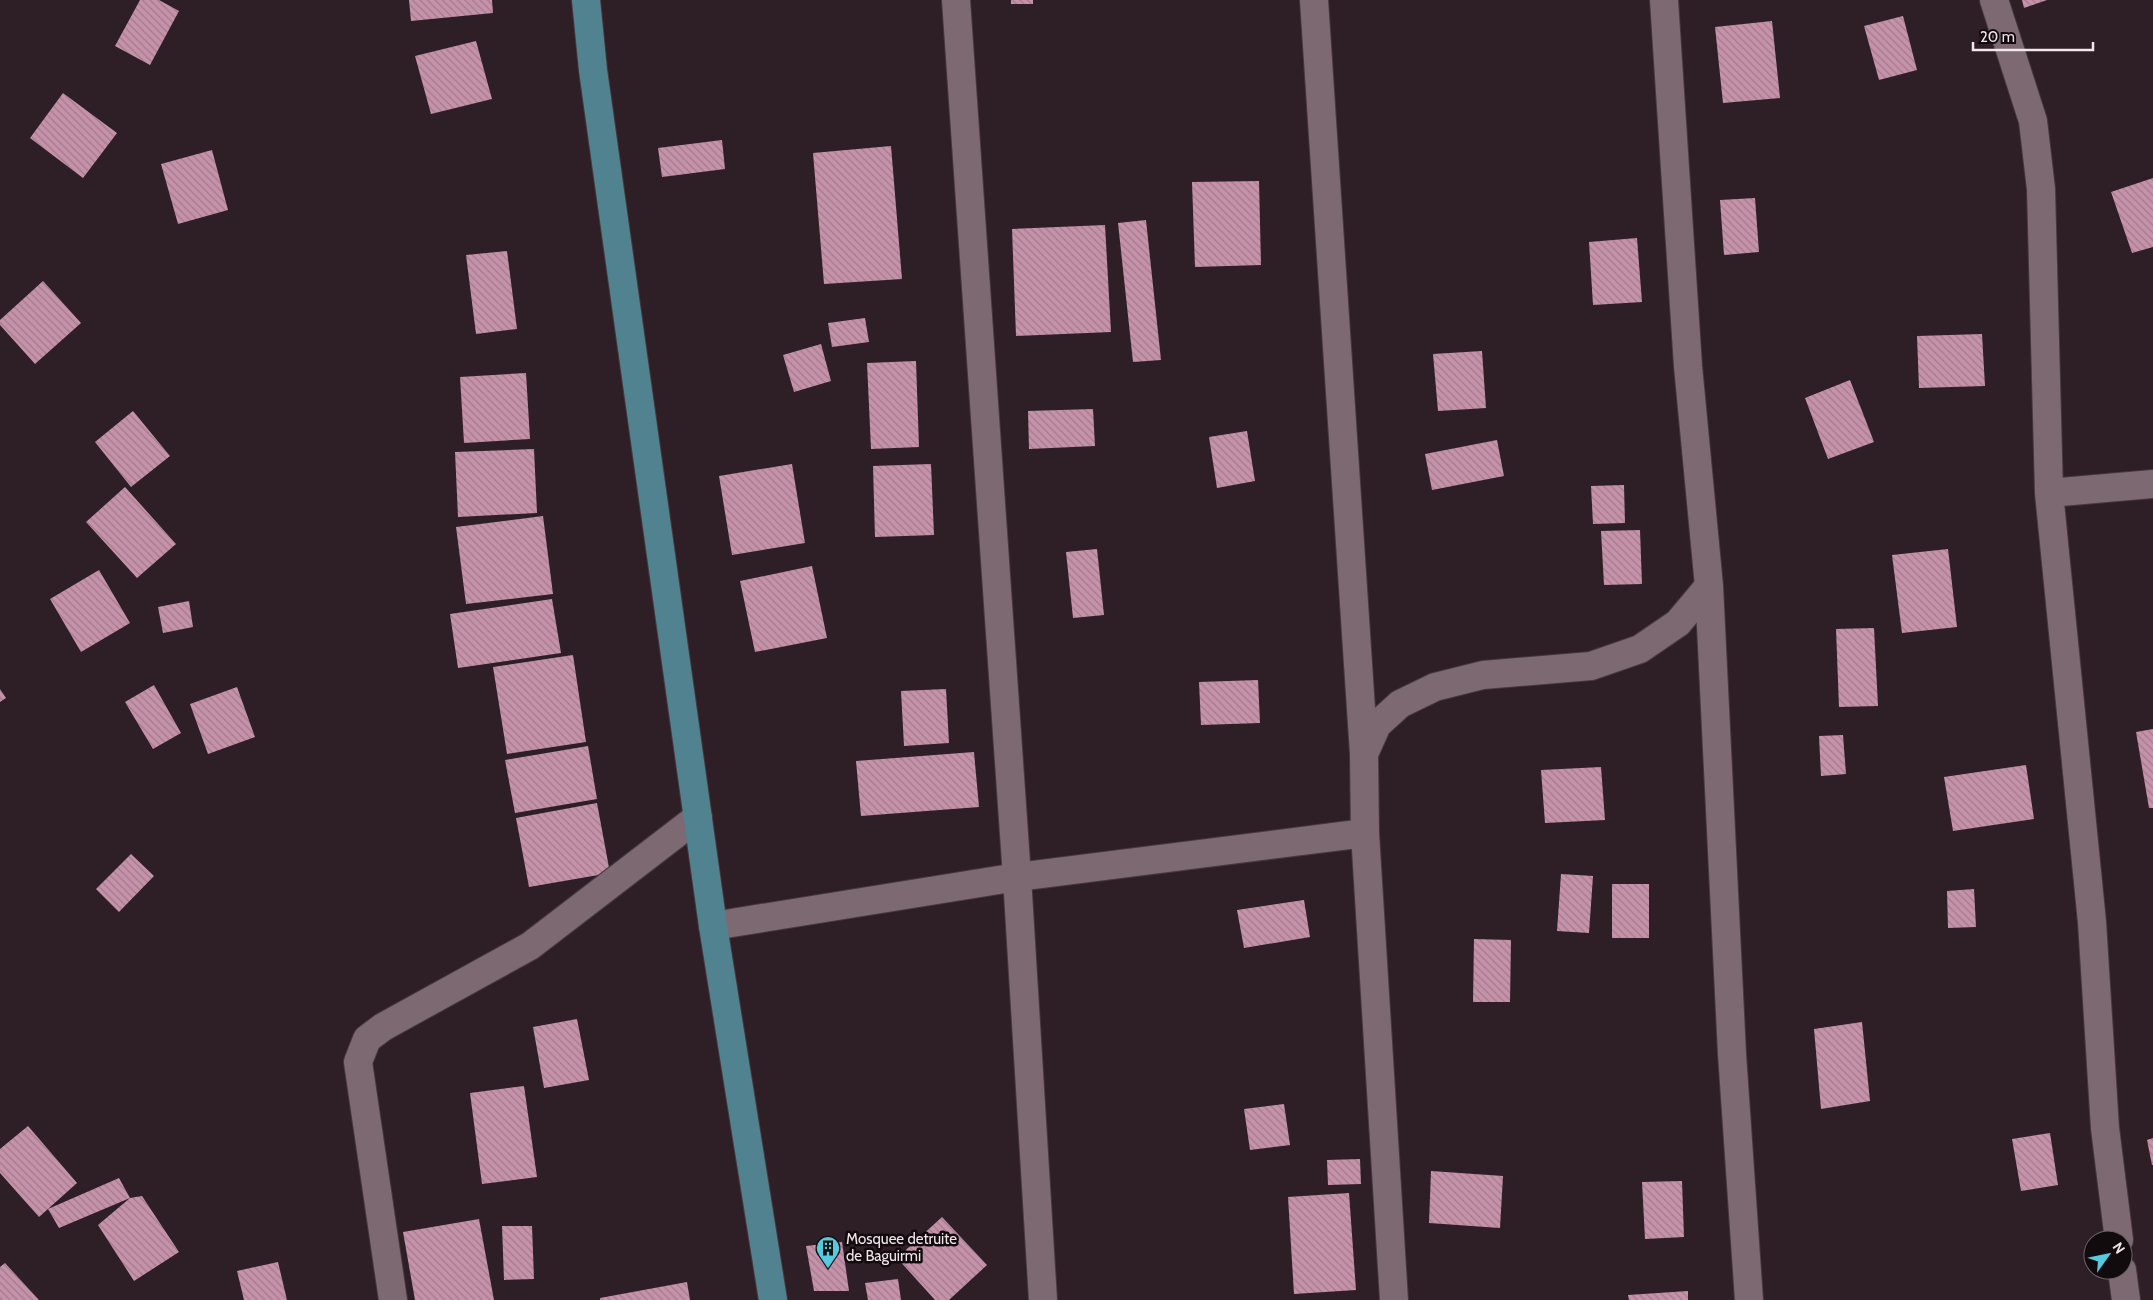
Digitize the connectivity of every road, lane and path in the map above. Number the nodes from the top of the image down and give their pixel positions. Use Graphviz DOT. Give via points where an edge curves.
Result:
graph roads {
  1 [pos="586,0"];
  2 [pos="956,0"];
  3 [pos="1314,0"];
  4 [pos="1664,0"];
  5 [pos="1994,0"];
  6 [pos="2153,484"];
  7 [pos="2049,493"];
  8 [pos="1709,586"];
  9 [pos="1364,754"];
  10 [pos="698,817"];
  11 [pos="1365,833"];
  12 [pos="1017,877"];
  13 [pos="713,926"];
  14 [pos="2118,1230"];
  15 [pos="2123,1280"];
  16 [pos="393,1300"];
  17 [pos="773,1300"];
  18 [pos="1043,1300"];
  19 [pos="1394,1300"];
  20 [pos="1749,1300"];
  21 [pos="2126,1300"];
  1 -- 10 [label="main road" via="593,70"];
  2 -- 12 [label="street"];
  3 -- 9 [label="street"];
  4 -- 8 [label="street" via="1688,366"];
  5 -- 7 [label="street" via="2033,121 2041,190"];
  6 -- 7 [label="street"];
  7 -- 14 [label="street" via="2092,922 2105,1128"];
  8 -- 9 [label="street" via="1678,624 1640,649 1591,666 1483,675 1435,687 1400,704 1377,725"];
  8 -- 20 [label="street" via="1732,1054"];
  9 -- 11 [label="street"];
  10 -- 13 [label="main road"];
  10 -- 16 [label="street" via="530,946 383,1026 368,1039 358,1062"];
  11 -- 12 [label="street"];
  11 -- 19 [label="street"];
  12 -- 13 [label="street"];
  12 -- 18 [label="street"];
  13 -- 17 [label="main road"];
  15 -- 21 [label="street"];
}
